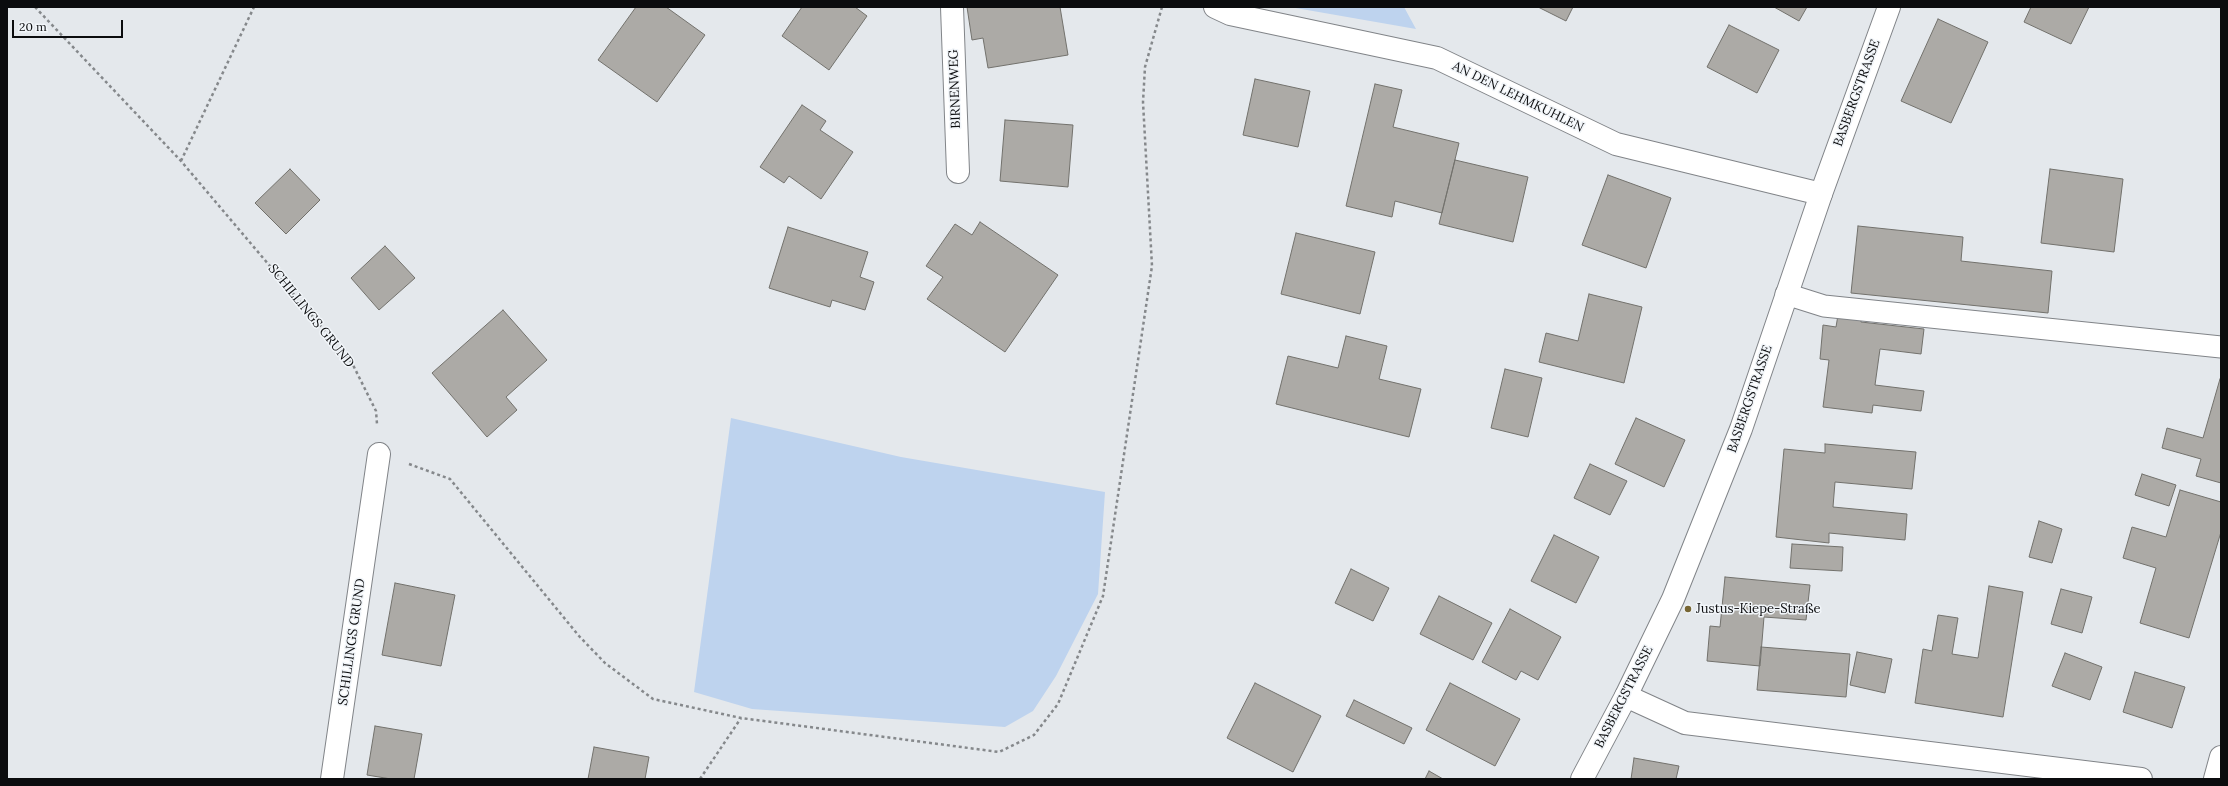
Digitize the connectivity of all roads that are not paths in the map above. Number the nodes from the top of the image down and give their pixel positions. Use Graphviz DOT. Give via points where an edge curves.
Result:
graph roads {
  1 [pos="952,7"];
  2 [pos="1215,7"];
  3 [pos="1889,7"];
  4 [pos="958,172"];
  5 [pos="1821,194"];
  6 [pos="1786,294"];
  7 [pos="2221,347"];
  8 [pos="379,454"];
  9 [pos="1626,696"];
  10 [pos="2221,757"];
  11 [pos="332,779"];
  12 [pos="1582,779"];
  13 [pos="2141,779"];
  14 [pos="2215,779"];
  1 -- 4 [label="street, BIRNENWEG"];
  2 -- 5 [label="street, AN DEN LEHMKUHLEN" via="1230,14 1437,58 1616,144"];
  3 -- 5 [label="street, BASBERGSTRASSE"];
  5 -- 6 [label="street, BASBERGSTRASSE"];
  6 -- 7 [label="lane" via="1824,306"];
  6 -- 9 [label="street, BASBERGSTRASSE" via="1738,437 1673,599"];
  8 -- 11 [label="street, SCHILLINGS GRUND"];
  9 -- 12 [label="street, BASBERGSTRASSE"];
  9 -- 13 [label="street" via="1685,723"];
  10 -- 14 [label="street"];
}
